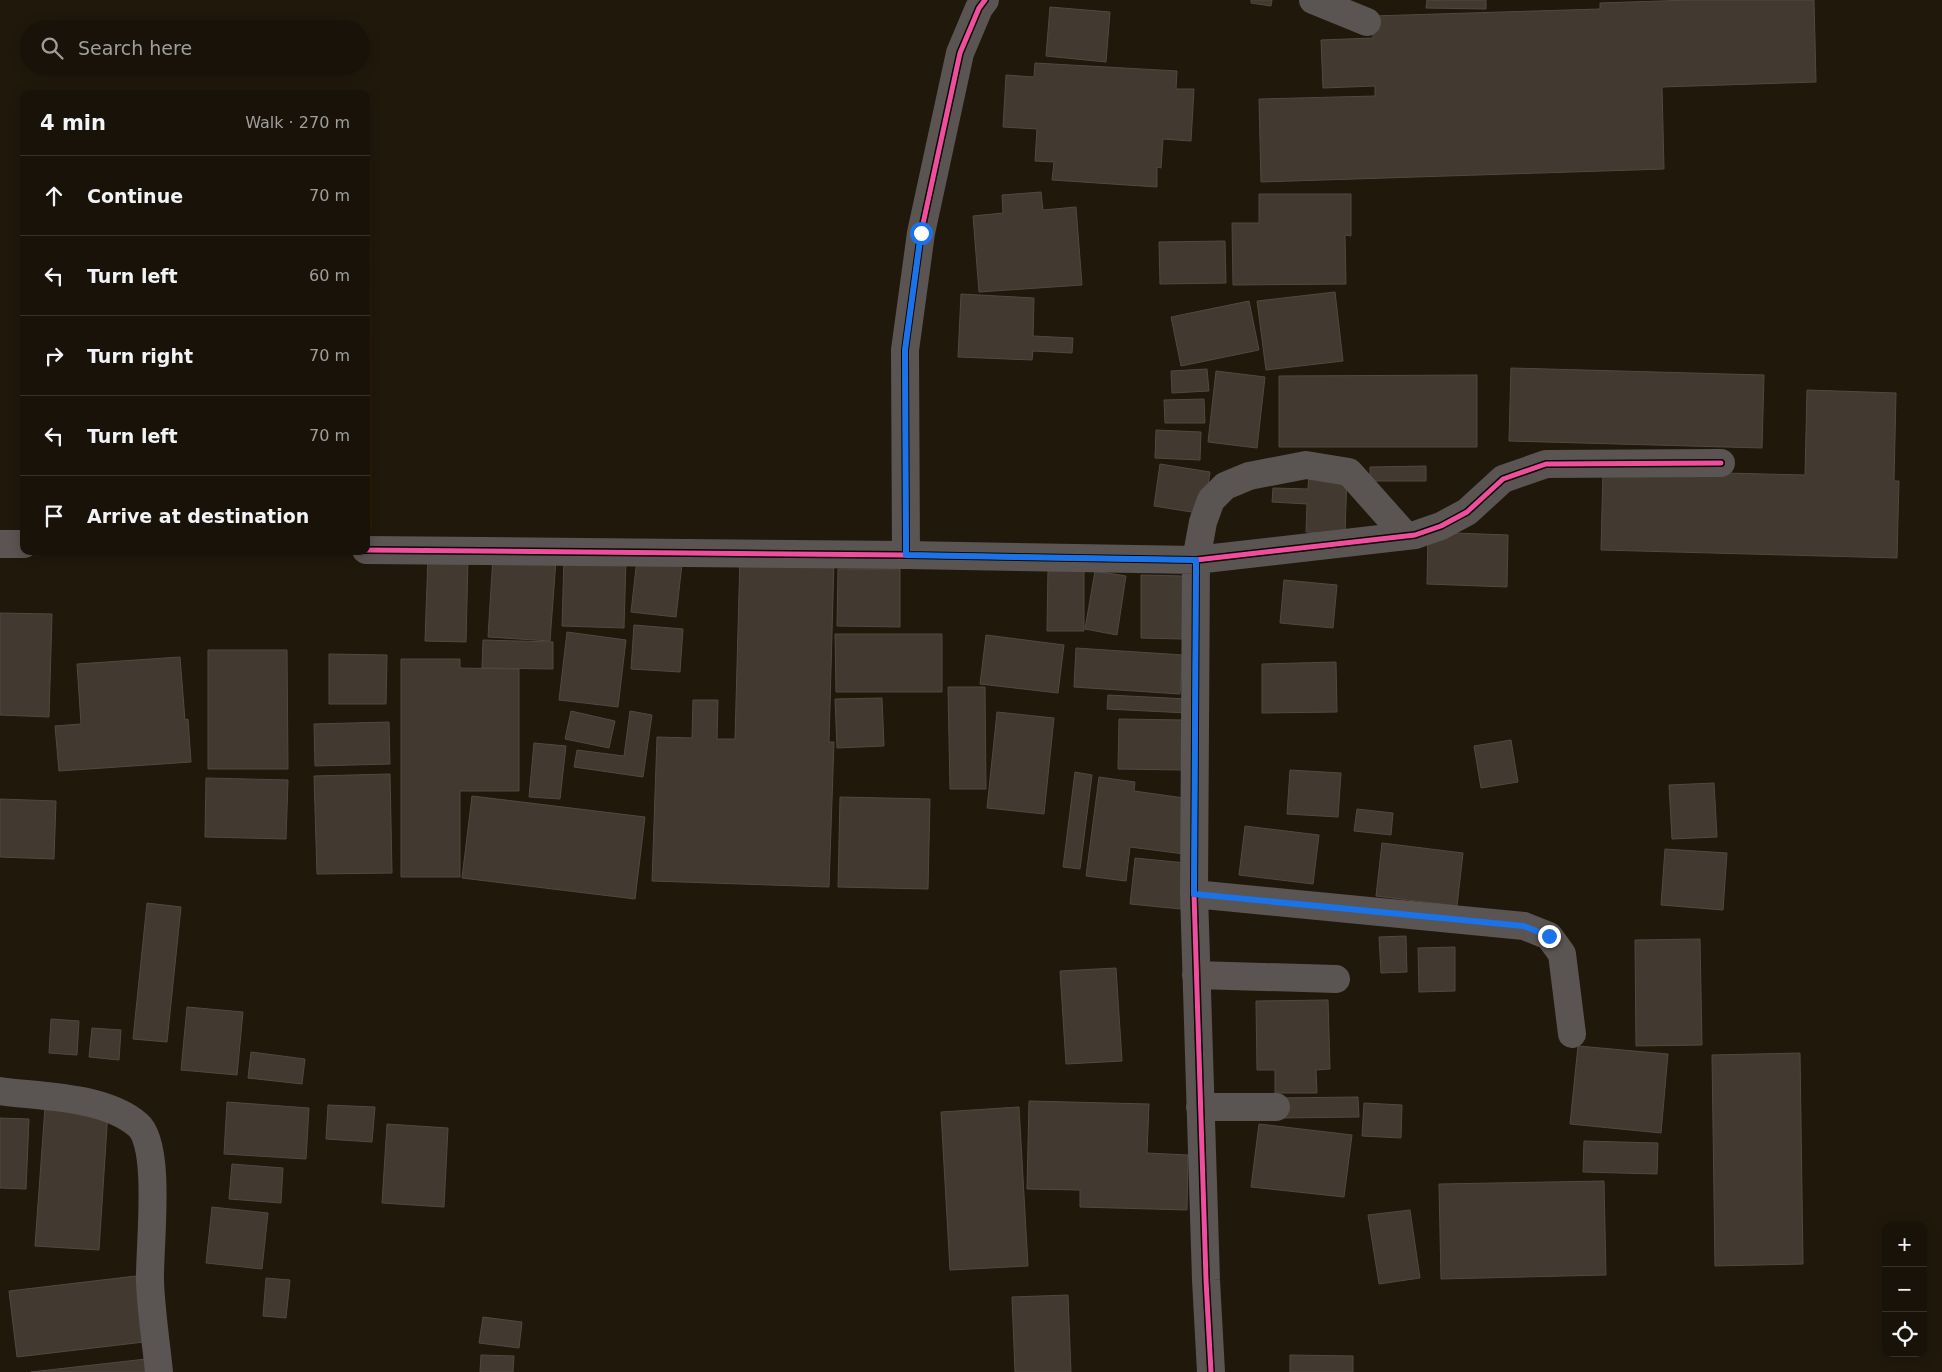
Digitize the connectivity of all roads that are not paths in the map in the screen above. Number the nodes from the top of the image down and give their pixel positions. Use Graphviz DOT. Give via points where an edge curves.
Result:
graph roads {
  1 [pos="985,0"];
  2 [pos="1313,0"];
  3 [pos="1367,22"];
  4 [pos="1721,463"];
  5 [pos="1405,536"];
  6 [pos="0,544"];
  7 [pos="20,544"];
  8 [pos="370,550"];
  9 [pos="906,555"];
  10 [pos="1196,560"];
  11 [pos="1194,894"];
  12 [pos="1196,975"];
  13 [pos="1336,980"];
  14 [pos="1572,1034"];
  15 [pos="0,1091"];
  16 [pos="1200,1107"];
  17 [pos="1276,1107"];
  18 [pos="159,1372"];
  19 [pos="1211,1372"];
  1 -- 9 [label="street" via="978,8 960,53 921,233 905,350"];
  2 -- 3 [label="street"];
  4 -- 5 [label="street" via="1546,464 1503,479 1459,517 1441,526"];
  5 -- 10 [label="street"];
  5 -- 10 [label="street" via="1349,472 1306,465 1248,476 1226,486 1211,500"];
  6 -- 7 [label="street"];
  8 -- 9 [label="street"];
  9 -- 10 [label="street"];
  10 -- 11 [label="street"];
  11 -- 12 [label="street"];
  11 -- 14 [label="street" via="1524,926 1549,936 1562,954"];
  12 -- 13 [label="street"];
  12 -- 16 [label="street"];
  15 -- 18 [label="street" via="104,1106 138,1125 148,1137 152,1165 150,1282"];
  16 -- 17 [label="street"];
  16 -- 19 [label="street"];
}
